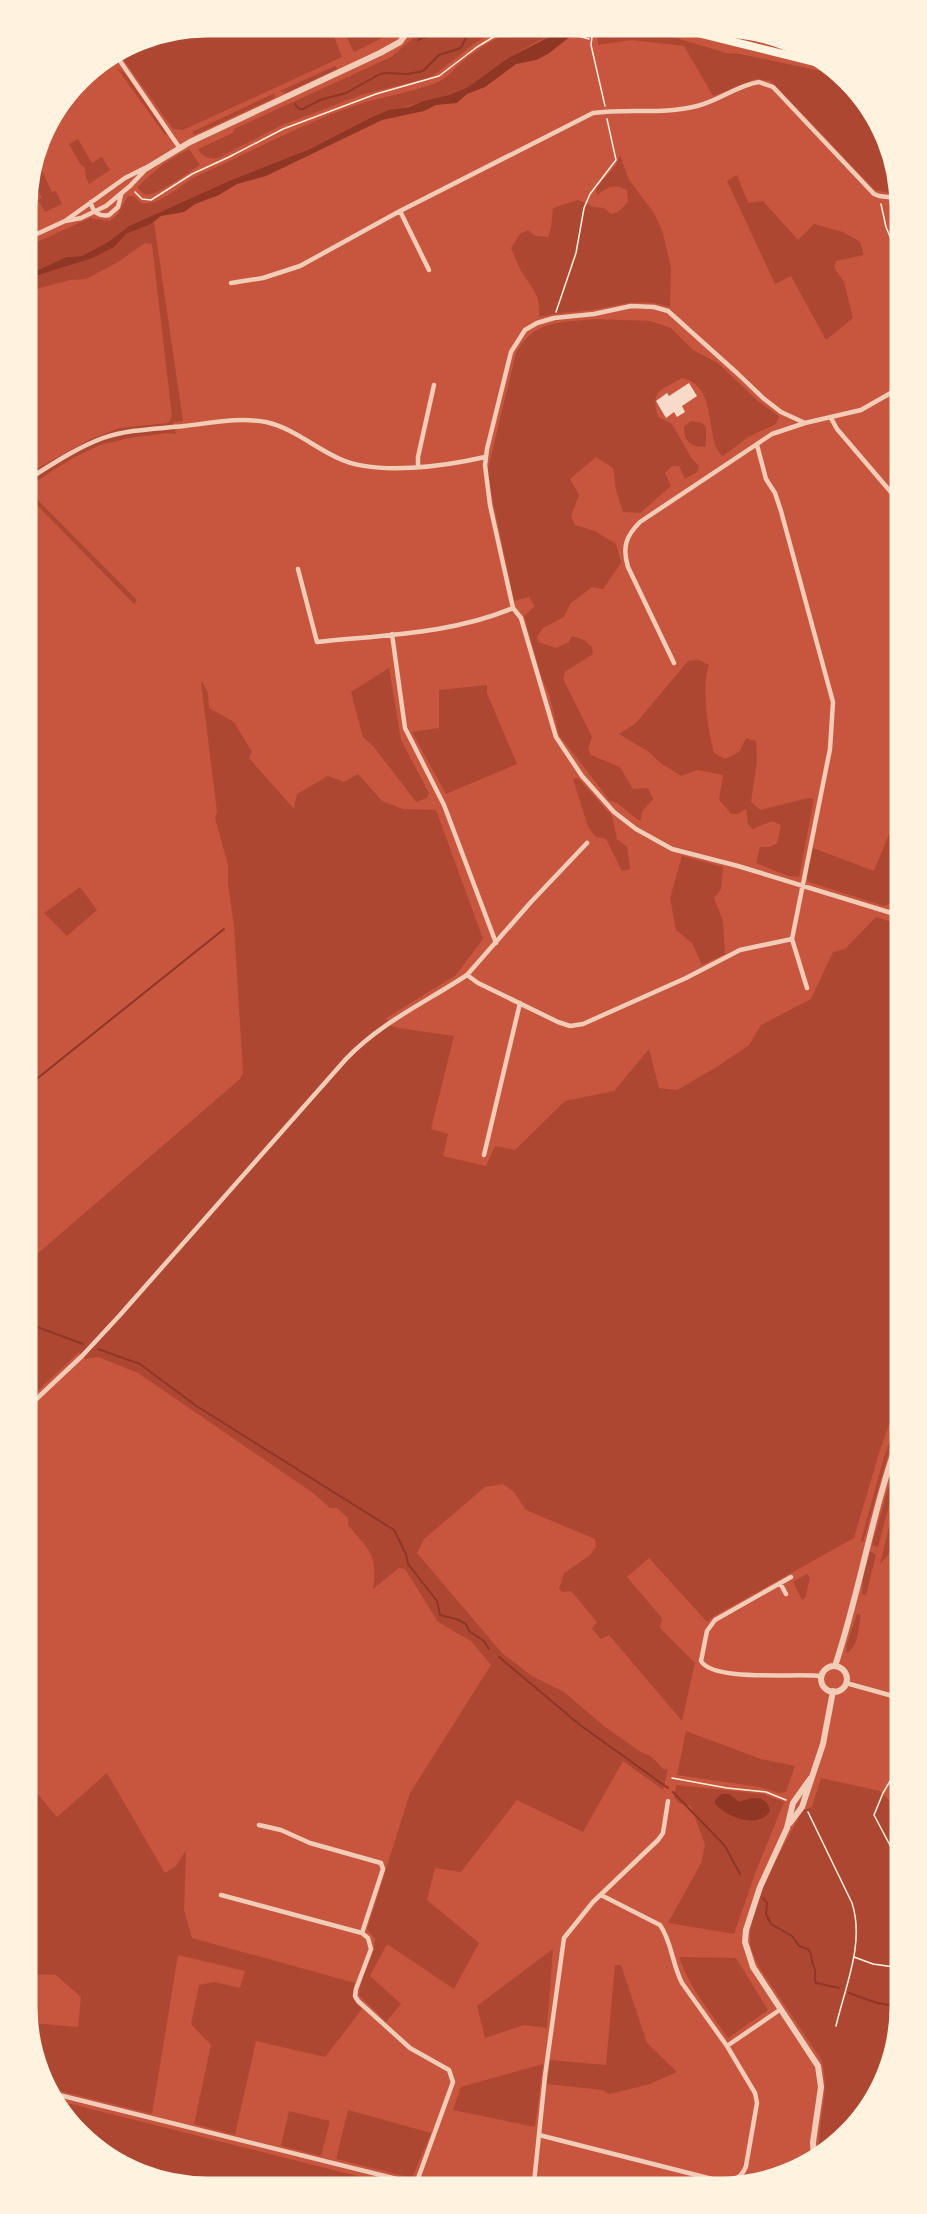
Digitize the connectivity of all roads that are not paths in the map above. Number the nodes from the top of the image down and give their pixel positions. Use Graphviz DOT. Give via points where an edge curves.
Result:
graph roads {
  1 [pos="404,36"];
  2 [pos="710,36"];
  3 [pos="806,60"];
  4 [pos="118,61"];
  5 [pos="179,147"];
  6 [pos="147,168"];
  7 [pos="122,194"];
  8 [pos="891,197"];
  9 [pos="90,202"];
  10 [pos="94,211"];
  11 [pos="400,211"];
  12 [pos="65,221"];
  13 [pos="36,234"];
  14 [pos="429,270"];
  15 [pos="231,283"];
  16 [pos="434,385"];
  17 [pos="891,393"];
  18 [pos="831,418"];
  19 [pos="805,423"];
  20 [pos="757,445"];
  21 [pos="485,457"];
  22 [pos="418,466"];
  23 [pos="36,475"];
  24 [pos="891,492"];
  25 [pos="298,569"];
  26 [pos="513,609"];
  27 [pos="392,634"];
  28 [pos="675,663"];
  29 [pos="587,843"];
  30 [pos="802,885"];
  31 [pos="891,913"];
  32 [pos="792,939"];
  33 [pos="496,943"];
  34 [pos="467,975"];
  35 [pos="807,988"];
  36 [pos="520,1003"];
  37 [pos="484,1155"];
  38 [pos="36,1399"];
  39 [pos="891,1461"];
  40 [pos="792,1577"];
  41 [pos="780,1583"];
  42 [pos="786,1594"];
  43 [pos="836,1666"];
  44 [pos="821,1676"];
  45 [pos="846,1683"];
  46 [pos="833,1691"];
  47 [pos="891,1696"];
  48 [pos="668,1801"];
  49 [pos="259,1825"];
  50 [pos="221,1895"];
  51 [pos="601,1895"];
  52 [pos="362,1933"];
  53 [pos="781,2009"];
  54 [pos="727,2046"];
  55 [pos="61,2096"];
  56 [pos="539,2135"];
  57 [pos="813,2150"];
  58 [pos="738,2177"];
  59 [pos="392,2178"];
  60 [pos="418,2178"];
  61 [pos="535,2178"];
  62 [pos="708,2178"];
  1 -- 5 [label="street" via="380,53"];
  2 -- 3 [label="main road"];
  4 -- 5 [label="street"];
  5 -- 6 [label="street"];
  6 -- 7 [label="street"];
  6 -- 9 [label="street"];
  7 -- 10 [label="street"];
  7 -- 10 [label="street" via="112,214 101,216"];
  8 -- 11 [label="street" via="874,194 773,87 754,83 714,101 681,109 593,113"];
  9 -- 10 [label="street"];
  9 -- 12 [label="street"];
  10 -- 12 [label="street"];
  11 -- 14 [label="street"];
  11 -- 15 [label="street" via="293,268"];
  12 -- 13 [label="street"];
  16 -- 22 [label="street"];
  17 -- 18 [label="street" via="861,410"];
  18 -- 19 [label="street"];
  18 -- 24 [label="street"];
  19 -- 20 [label="street" via="772,434"];
  19 -- 21 [label="street" via="763,398 668,311 631,306 554,318 525,330 511,352"];
  20 -- 28 [label="street" via="640,522 627,538 628,567"];
  20 -- 30 [label="street" via="766,479 781,511 833,702 830,749"];
  21 -- 22 [label="street"];
  21 -- 26 [label="street" via="490,505"];
  22 -- 23 [label="street" via="385,468 341,460 284,428 249,420 109,436"];
  25 -- 27 [label="street" via="317,642"];
  26 -- 27 [label="street" via="477,622"];
  26 -- 30 [label="street" via="521,618 554,731 582,776 614,812 672,849"];
  27 -- 33 [label="street" via="405,728 444,805"];
  29 -- 33 [label="street"];
  30 -- 31 [label="street"];
  30 -- 32 [label="street"];
  32 -- 35 [label="street"];
  32 -- 36 [label="street" via="740,950 583,1024 570,1026"];
  33 -- 34 [label="street"];
  34 -- 36 [label="street"];
  34 -- 38 [label="street" via="361,1043 120,1315"];
  36 -- 37 [label="street"];
  39 -- 43 [label="street"];
  40 -- 41 [label="street"];
  41 -- 42 [label="street"];
  41 -- 44 [label="street" via="716,1620 710,1626 701,1661 711,1670 742,1675"];
  43 -- 44 [label="street" via="825,1669"];
  43 -- 45 [label="street" via="847,1676"];
  44 -- 46 [label="street" via="824,1686"];
  45 -- 46 [label="street"];
  45 -- 47 [label="street"];
  46 -- 53 [label="street" via="823,1744 802,1807 787,1828 759,1887 746,1930 745,1942 753,1967"];
  48 -- 51 [label="street" via="663,1833"];
  49 -- 52 [label="street" via="381,1863 383,1869"];
  50 -- 52 [label="street"];
  51 -- 54 [label="street" via="660,1925 666,1933 676,1973"];
  51 -- 56 [label="street" via="562,1942"];
  52 -- 60 [label="street" via="371,1948 356,1989 358,2001 410,2048 452,2075 453,2082"];
  53 -- 54 [label="street"];
  53 -- 57 [label="street" via="813,2057 821,2077"];
  54 -- 58 [label="street" via="757,2103 746,2166"];
  55 -- 59 [label="street"];
  56 -- 61 [label="street"];
  56 -- 62 [label="street"];
}
